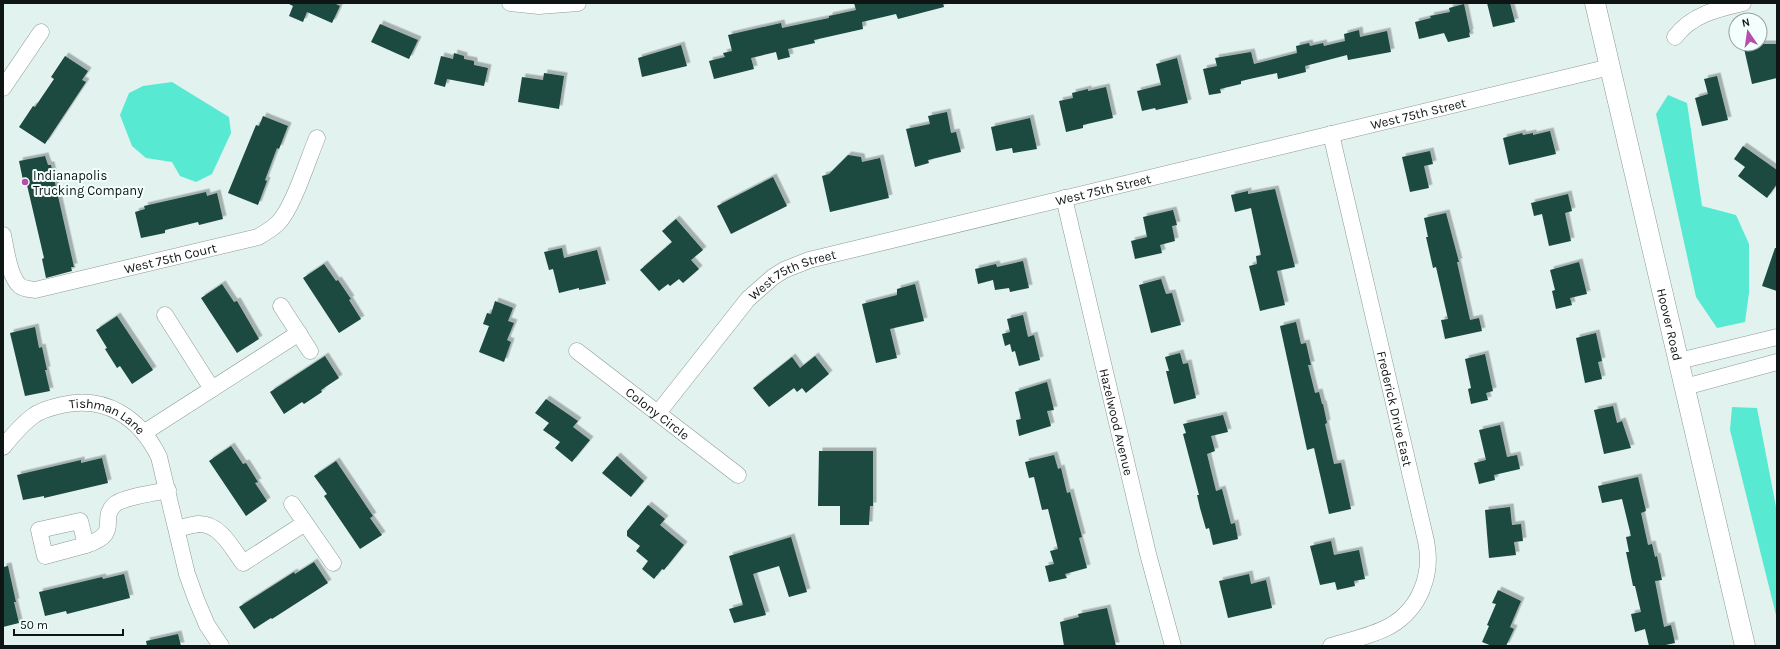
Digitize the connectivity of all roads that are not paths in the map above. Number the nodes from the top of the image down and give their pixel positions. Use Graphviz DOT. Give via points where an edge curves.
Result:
graph roads {
  1 [pos="510,3"];
  2 [pos="578,3"];
  3 [pos="1595,3"];
  4 [pos="1743,3"];
  5 [pos="41,32"];
  6 [pos="1674,37"];
  7 [pos="1610,67"];
  8 [pos="3,88"];
  9 [pos="1331,134"];
  10 [pos="317,138"];
  11 [pos="1064,198"];
  12 [pos="3,235"];
  13 [pos="281,306"];
  14 [pos="165,315"];
  15 [pos="299,334"];
  16 [pos="1777,337"];
  17 [pos="310,351"];
  18 [pos="577,351"];
  19 [pos="1679,361"];
  20 [pos="1777,362"];
  21 [pos="1685,387"];
  22 [pos="212,389"];
  23 [pos="658,414"];
  24 [pos="145,432"];
  25 [pos="3,447"];
  26 [pos="738,475"];
  27 [pos="168,490"];
  28 [pos="292,504"];
  29 [pos="305,523"];
  30 [pos="177,529"];
  31 [pos="86,546"];
  32 [pos="333,563"];
  33 [pos="1338,644"];
  34 [pos="221,646"];
  35 [pos="1173,646"];
  36 [pos="1745,646"];
  1 -- 2 [label="street" via="539,6"];
  3 -- 7 [label="street, Hoover Road"];
  4 -- 6 [label="street" via="1718,8 1698,16 1681,28"];
  5 -- 8 [label="street"];
  7 -- 9 [label="street, West 75th Street"];
  7 -- 19 [label="street, Hoover Road"];
  9 -- 11 [label="street, West 75th Street"];
  9 -- 33 [label="street, Frederick Drive East" via="1426,541 1428,559 1424,586 1408,611 1390,626"];
  10 -- 12 [label="street, West 75th Court" via="287,211 278,223 258,237 35,290 24,288 13,277"];
  11 -- 23 [label="street, West 75th Street" via="809,260 784,270 772,277 748,299"];
  11 -- 35 [label="street, Hazelwood Avenue" via="1148,554"];
  13 -- 15 [label="street"];
  14 -- 22 [label="street"];
  15 -- 17 [label="street"];
  15 -- 22 [label="street, Tishman Lane"];
  16 -- 19 [label="street"];
  18 -- 23 [label="street, Colony Circle"];
  19 -- 21 [label="street, Hoover Road"];
  20 -- 21 [label="street"];
  21 -- 36 [label="street, Hoover Road"];
  22 -- 24 [label="street, Tishman Lane"];
  23 -- 26 [label="street, Colony Circle"];
  24 -- 25 [label="street, Tishman Lane" via="124,414 112,408 99,404 72,403 52,407 34,416"];
  24 -- 27 [label="street" via="159,457"];
  27 -- 30 [label="street"];
  27 -- 31 [label="street" via="119,501 112,506 104,537"];
  28 -- 29 [label="street"];
  29 -- 30 [label="street" via="243,563 223,536 213,528 198,524"];
  29 -- 32 [label="street"];
  30 -- 34 [label="street" via="187,574 196,599 207,625"];
}
